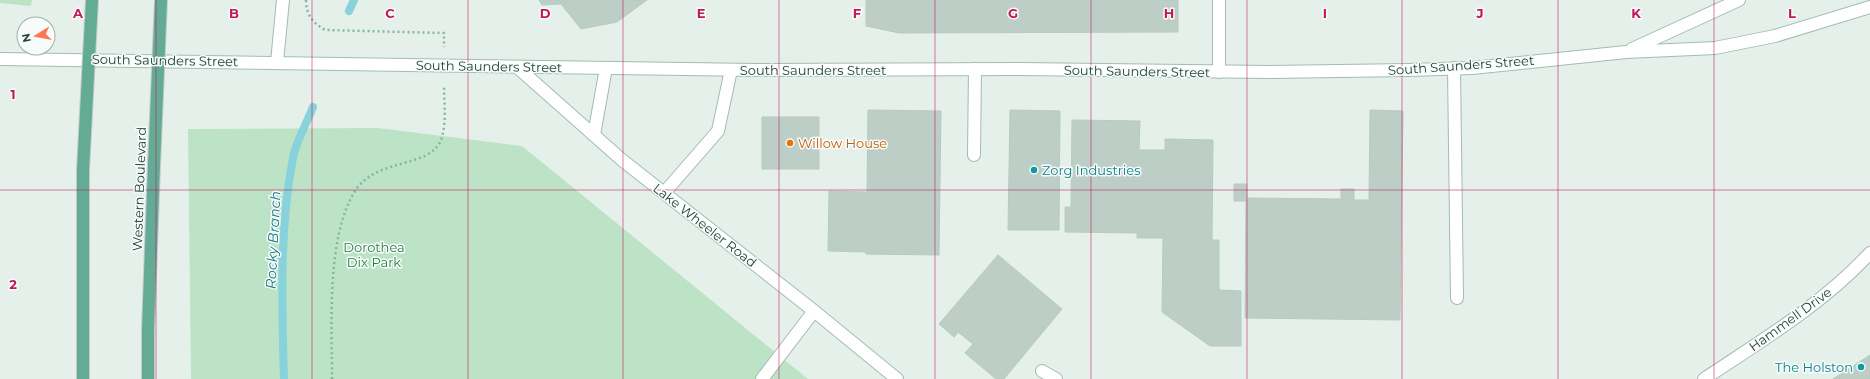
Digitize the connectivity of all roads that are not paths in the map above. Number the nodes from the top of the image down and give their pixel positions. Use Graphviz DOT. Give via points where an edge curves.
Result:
graph roads {
  1 [pos="92,0"];
  2 [pos="161,0"];
  3 [pos="283,0"];
  4 [pos="1219,0"];
  5 [pos="1739,0"];
  6 [pos="1870,7"];
  7 [pos="1626,52"];
  8 [pos="0,58"];
  9 [pos="277,62"];
  10 [pos="517,67"];
  11 [pos="606,68"];
  12 [pos="1454,68"];
  13 [pos="975,69"];
  14 [pos="731,70"];
  15 [pos="1219,72"];
  16 [pos="594,134"];
  17 [pos="974,155"];
  18 [pos="664,193"];
  19 [pos="1870,254"];
  20 [pos="1457,298"];
  21 [pos="814,311"];
  22 [pos="1042,371"];
  23 [pos="82,379"];
  24 [pos="148,379"];
  25 [pos="762,379"];
  26 [pos="897,379"];
  27 [pos="1056,379"];
  28 [pos="1704,379"];
  1 -- 23 [label="main road, bridge" via="83,170"];
  2 -- 24 [label="main road, Western Boulevard, bridge"];
  3 -- 9 [label="main road"];
  4 -- 15 [label="main road"];
  5 -- 7 [label="main road, South Saunders Street"];
  6 -- 7 [label="main road, South Saunders Street" via="1775,36 1715,48"];
  7 -- 12 [label="main road, South Saunders Street"];
  8 -- 9 [label="main road, South Saunders Street"];
  9 -- 10 [label="main road, South Saunders Street"];
  10 -- 11 [label="main road, South Saunders Street"];
  10 -- 16 [label="main road, Lake Wheeler Road"];
  11 -- 14 [label="main road, South Saunders Street"];
  11 -- 16 [label="main road"];
  12 -- 15 [label="main road, South Saunders Street"];
  12 -- 20 [label="main road"];
  13 -- 14 [label="main road, South Saunders Street"];
  13 -- 15 [label="main road, South Saunders Street"];
  13 -- 17 [label="main road"];
  14 -- 18 [label="main road" via="718,132"];
  16 -- 18 [label="main road, Lake Wheeler Road"];
  18 -- 21 [label="main road, Lake Wheeler Road"];
  19 -- 28 [label="main road, Hammell Drive" via="1849,276 1786,324"];
  21 -- 25 [label="main road"];
  21 -- 26 [label="main road, Lake Wheeler Road"];
  22 -- 27 [label="main road"];
}
